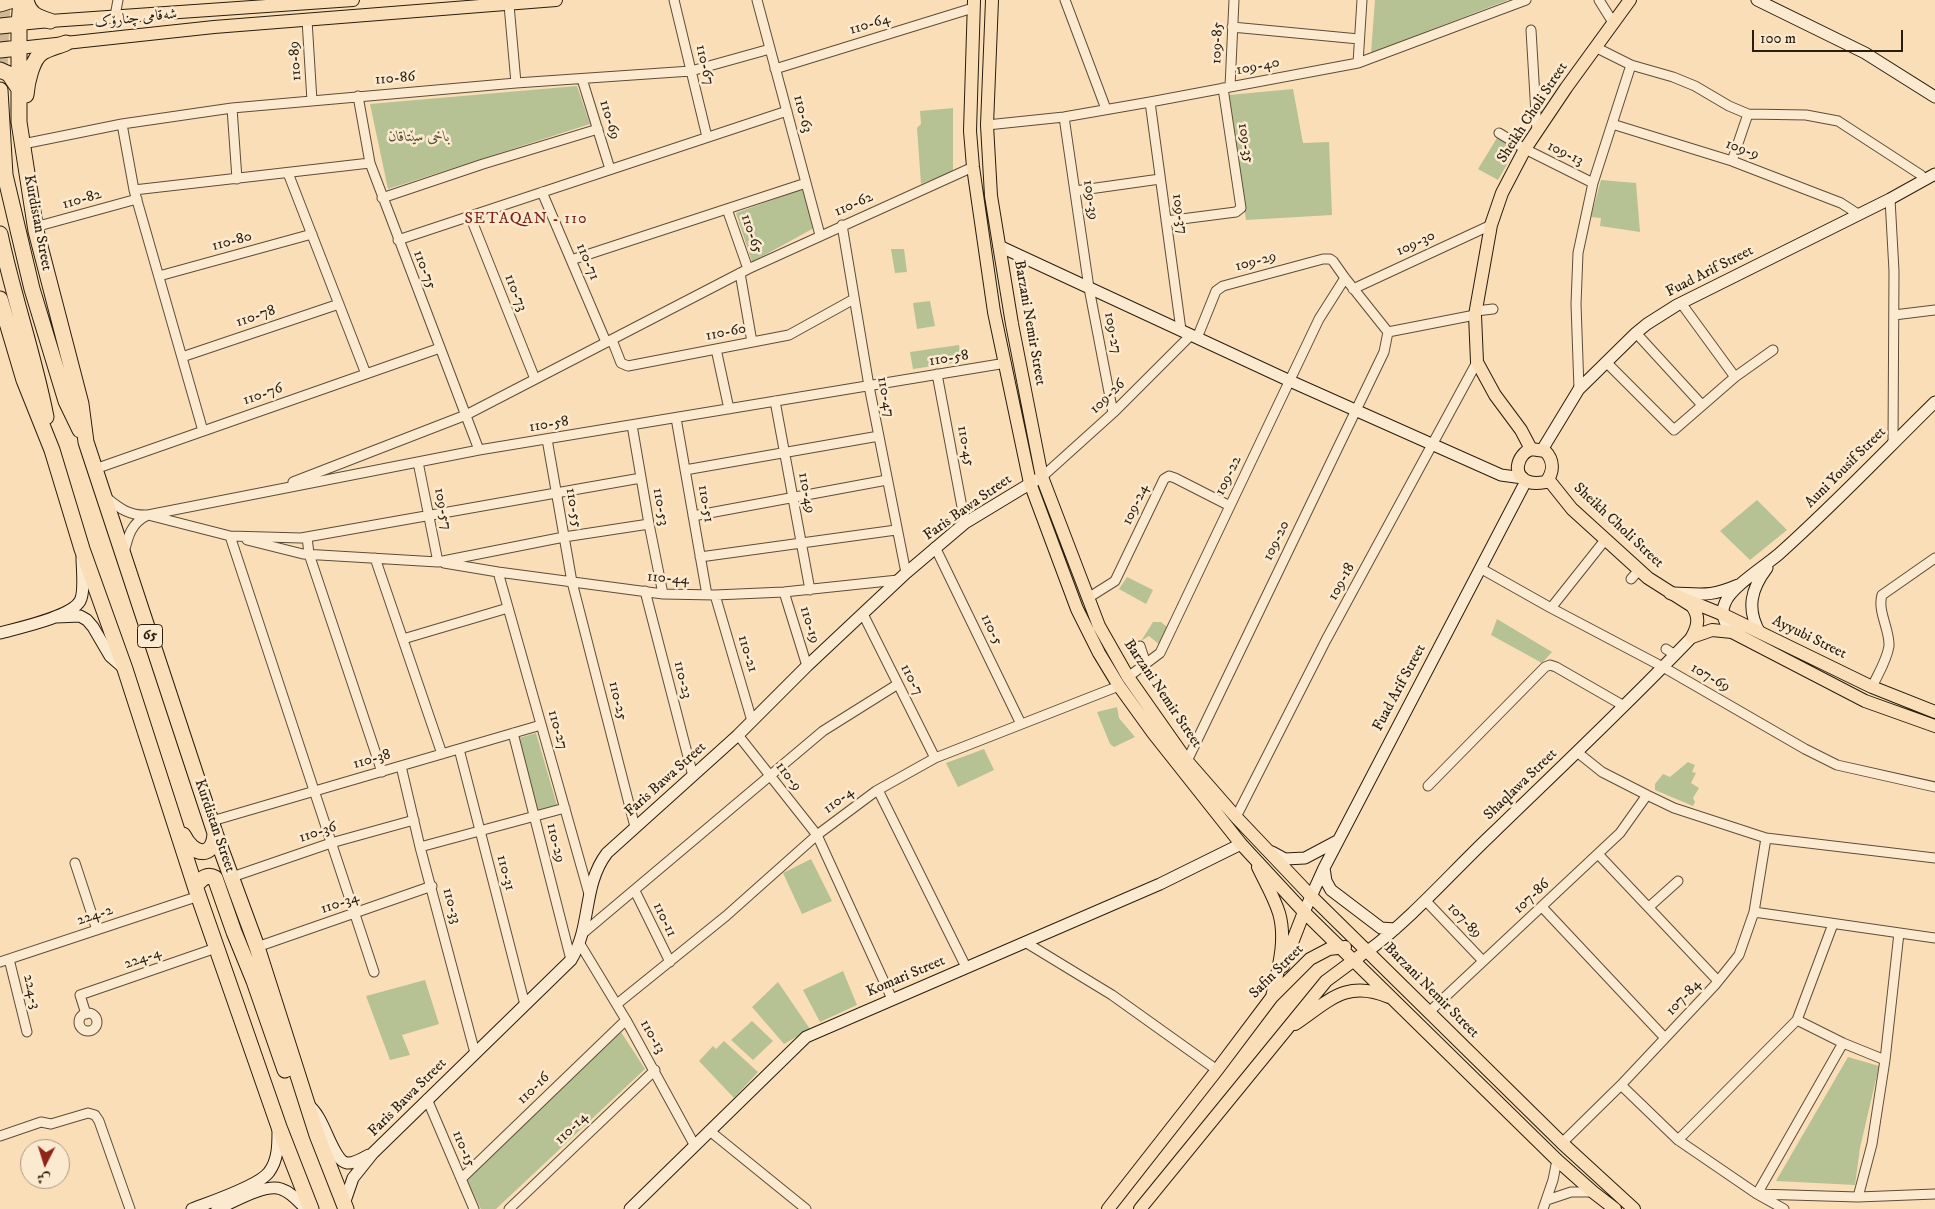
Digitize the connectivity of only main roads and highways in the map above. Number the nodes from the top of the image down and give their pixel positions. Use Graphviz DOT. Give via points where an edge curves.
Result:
graph roads {
  1 [pos="13,0"];
  2 [pos="21,0"];
  3 [pos="26,0"];
  4 [pos="353,0"];
  5 [pos="556,0"];
  6 [pos="992,0"];
  7 [pos="1630,0"];
  8 [pos="314,2"];
  9 [pos="266,3"];
  10 [pos="0,4"];
  11 [pos="973,4"];
  12 [pos="209,5"];
  13 [pos="50,20"];
  14 [pos="19,24"];
  15 [pos="0,26"];
  16 [pos="66,43"];
  17 [pos="19,48"];
  18 [pos="0,50"];
  19 [pos="0,70"];
  20 [pos="19,88"];
  21 [pos="0,90"];
  22 [pos="22,140"];
  23 [pos="0,234"];
  24 [pos="0,299"];
  25 [pos="86,442"];
  26 [pos="1536,449"];
  27 [pos="52,450"];
  28 [pos="1548,479"];
  29 [pos="1670,593"];
  30 [pos="1124,682"];
  31 [pos="1935,712"];
  32 [pos="1935,726"];
  33 [pos="172,814"];
  34 [pos="213,827"];
  35 [pos="1254,857"];
  36 [pos="197,891"];
  37 [pos="1324,908"];
  38 [pos="1304,912"];
  39 [pos="1340,947"];
  40 [pos="1368,951"];
  41 [pos="1354,960"];
  42 [pos="1326,981"];
  43 [pos="1272,997"];
  44 [pos="1395,1000"];
  45 [pos="1283,1033"];
  46 [pos="305,1097"];
  47 [pos="345,1206"];
  48 [pos="311,1209"];
  49 [pos="1108,1209"];
  50 [pos="1140,1209"];
  51 [pos="1615,1209"];
  52 [pos="1634,1209"];
  1 -- 10 [label="highway"];
  2 -- 14 [label="highway, Kurdistan Street / 65"];
  3 -- 13 [label="highway" via="28,10 37,17"];
  4 -- 8 [label="main road"];
  5 -- 16 [label="main road, شەقامی چنارۆک" via="214,27"];
  6 -- 30 [label="main road, Barzani Nemir Street" via="987,125 991,196 1012,324 1042,477"];
  7 -- 26 [label="main road, Sheikh Choli Street" via="1525,149 1502,193 1491,225 1475,313 1477,362 1495,395"];
  8 -- 9 [label="main road"];
  9 -- 12 [label="main road"];
  11 -- 30 [label="main road, Barzani Nemir Street" via="970,131 973,167 994,312 1030,482 1077,609 1099,653"];
  12 -- 13 [label="main road"];
  13 -- 14 [label="main road"];
  14 -- 15 [label="highway"];
  14 -- 17 [label="highway, Kurdistan Street / 65"];
  16 -- 17 [label="main road, شەقامی چنارۆک"];
  16 -- 22 [label="highway" via="42,52 34,64 27,83"];
  17 -- 18 [label="highway"];
  17 -- 20 [label="highway, Kurdistan Street / 65"];
  19 -- 20 [label="highway" via="9,74"];
  20 -- 22 [label="highway, Kurdistan Street / 65"];
  21 -- 25 [label="highway, Kurdistan Street / 65" via="5,175 32,289 66,401"];
  22 -- 25 [label="highway, Kurdistan Street / 65" via="35,227 81,404"];
  23 -- 27 [label="highway, 65" via="41,393"];
  24 -- 27 [label="highway, 65" via="24,380"];
  25 -- 34 [label="highway, Kurdistan Street / 65"];
  26 -- 28 [label="main road" via="1547,453 1552,460"];
  26 -- 28 [label="main road" via="1522,454 1518,469 1524,480 1534,483"];
  27 -- 33 [label="highway, 65" via="82,549"];
  28 -- 29 [label="main road, Sheikh Choli Street" via="1565,502 1635,574"];
  29 -- 31 [label="main road, Ayyubi Street" via="1724,615 1872,687"];
  29 -- 32 [label="main road, Ayyubi Street" via="1696,612 1697,625 1692,637 1712,630 1734,633 1865,701"];
  30 -- 35 [label="main road, Barzani Nemir Street" via="1153,733"];
  30 -- 37 [label="main road, Barzani Nemir Street" via="1236,817"];
  33 -- 34 [label="highway" via="193,850 202,852 210,848 215,840"];
  33 -- 36 [label="highway, 65"];
  34 -- 46 [label="highway, Kurdistan Street / 65" via="257,947"];
  35 -- 38 [label="main road, Barzani Nemir Street"];
  35 -- 43 [label="main road" via="1279,914 1282,934"];
  36 -- 46 [label="highway" via="206,876 215,878 286,1074"];
  36 -- 48 [label="highway, 65"];
  37 -- 39 [label="main road" via="1337,929"];
  37 -- 40 [label="main road, Barzani Nemir Street"];
  38 -- 39 [label="main road, Barzani Nemir Street"];
  38 -- 43 [label="main road"];
  39 -- 40 [label="main road, Safin Street"];
  39 -- 41 [label="main road, Barzani Nemir Street"];
  39 -- 42 [label="main road"];
  39 -- 43 [label="main road, Safin Street" via="1310,959"];
  40 -- 41 [label="main road"];
  40 -- 52 [label="main road, Barzani Nemir Street" via="1562,1144"];
  41 -- 42 [label="main road"];
  41 -- 44 [label="main road, Barzani Nemir Street"];
  42 -- 45 [label="main road"];
  43 -- 49 [label="main road, Safin Street"];
  44 -- 45 [label="main road" via="1368,990 1352,990 1334,997"];
  44 -- 51 [label="main road, Barzani Nemir Street" via="1557,1160"];
  45 -- 50 [label="main road"];
  46 -- 47 [label="highway, Kurdistan Street / 65"];
}
